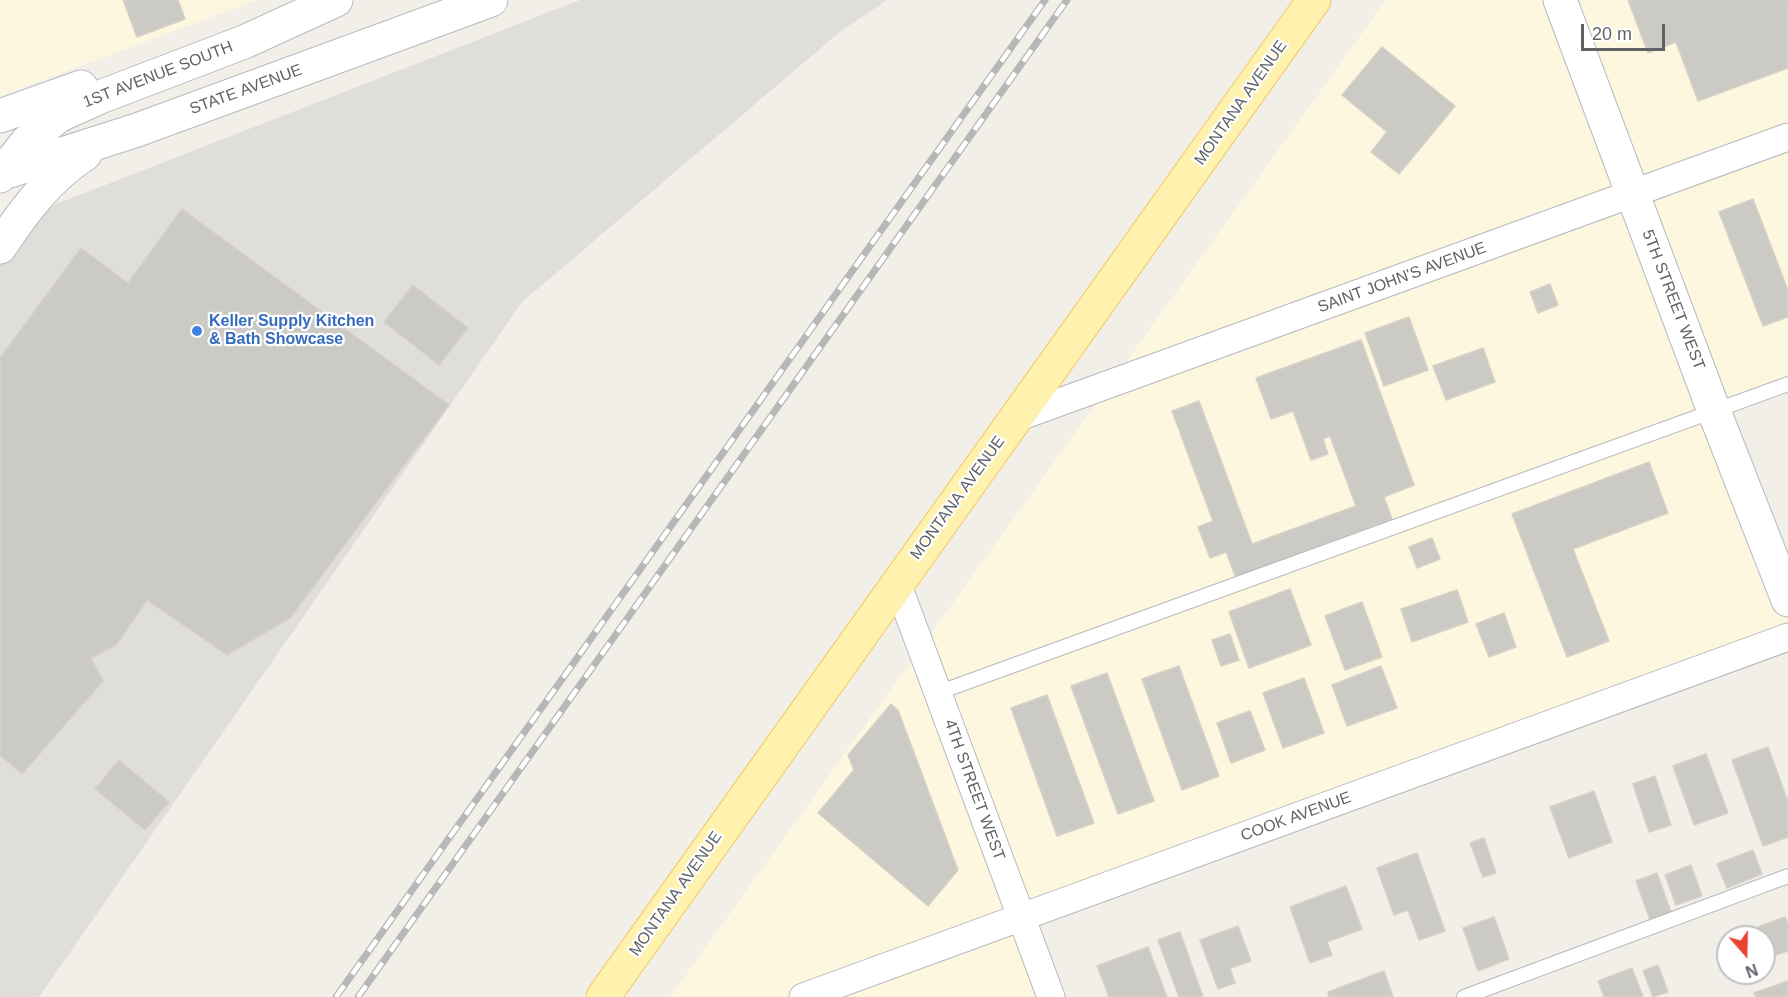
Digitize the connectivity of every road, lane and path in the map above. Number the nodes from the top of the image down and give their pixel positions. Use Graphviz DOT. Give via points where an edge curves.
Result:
graph roads {
  1 [pos="322,0"];
  2 [pos="336,0"];
  3 [pos="491,0"];
  4 [pos="1283,0"];
  5 [pos="1314,0"];
  6 [pos="1560,0"];
  7 [pos="1258,79"];
  8 [pos="0,116"];
  9 [pos="1788,137"];
  10 [pos="111,138"];
  11 [pos="1,175"];
  12 [pos="1633,195"];
  13 [pos="0,247"];
  14 [pos="1788,384"];
  15 [pos="1714,411"];
  16 [pos="1016,418"];
  17 [pos="897,583"];
  18 [pos="1788,600"];
  19 [pos="1788,637"];
  20 [pos="938,693"];
  21 [pos="1788,876"];
  22 [pos="1021,918"];
  23 [pos="603,997"];
  24 [pos="803,997"];
  25 [pos="1051,997"];
  26 [pos="1464,997"];
  1 -- 8 [label="street"];
  2 -- 11 [label="street, 1ST AVENUE SOUTH" via="244,42 58,116 27,142"];
  3 -- 10 [label="street, STATE AVENUE"];
  4 -- 7 [label="main road" via="1275,36"];
  5 -- 7 [label="main road, MONTANA AVENUE"];
  6 -- 12 [label="street, 5TH STREET WEST"];
  7 -- 16 [label="main road, MONTANA AVENUE"];
  9 -- 12 [label="street, SAINT JOHN'S AVENUE"];
  10 -- 11 [label="street, STATE AVENUE"];
  10 -- 13 [label="street" via="55,177 22,213"];
  12 -- 15 [label="street, 5TH STREET WEST"];
  12 -- 16 [label="street, SAINT JOHN'S AVENUE"];
  14 -- 15 [label="lane"];
  15 -- 18 [label="street, 5TH STREET WEST"];
  15 -- 20 [label="lane"];
  16 -- 17 [label="main road, MONTANA AVENUE"];
  17 -- 20 [label="street, 4TH STREET WEST"];
  17 -- 23 [label="main road, MONTANA AVENUE"];
  19 -- 22 [label="street, COOK AVENUE"];
  20 -- 22 [label="street, 4TH STREET WEST"];
  21 -- 26 [label="lane"];
  22 -- 24 [label="street, COOK AVENUE"];
  22 -- 25 [label="street, 4TH STREET WEST"];
}
